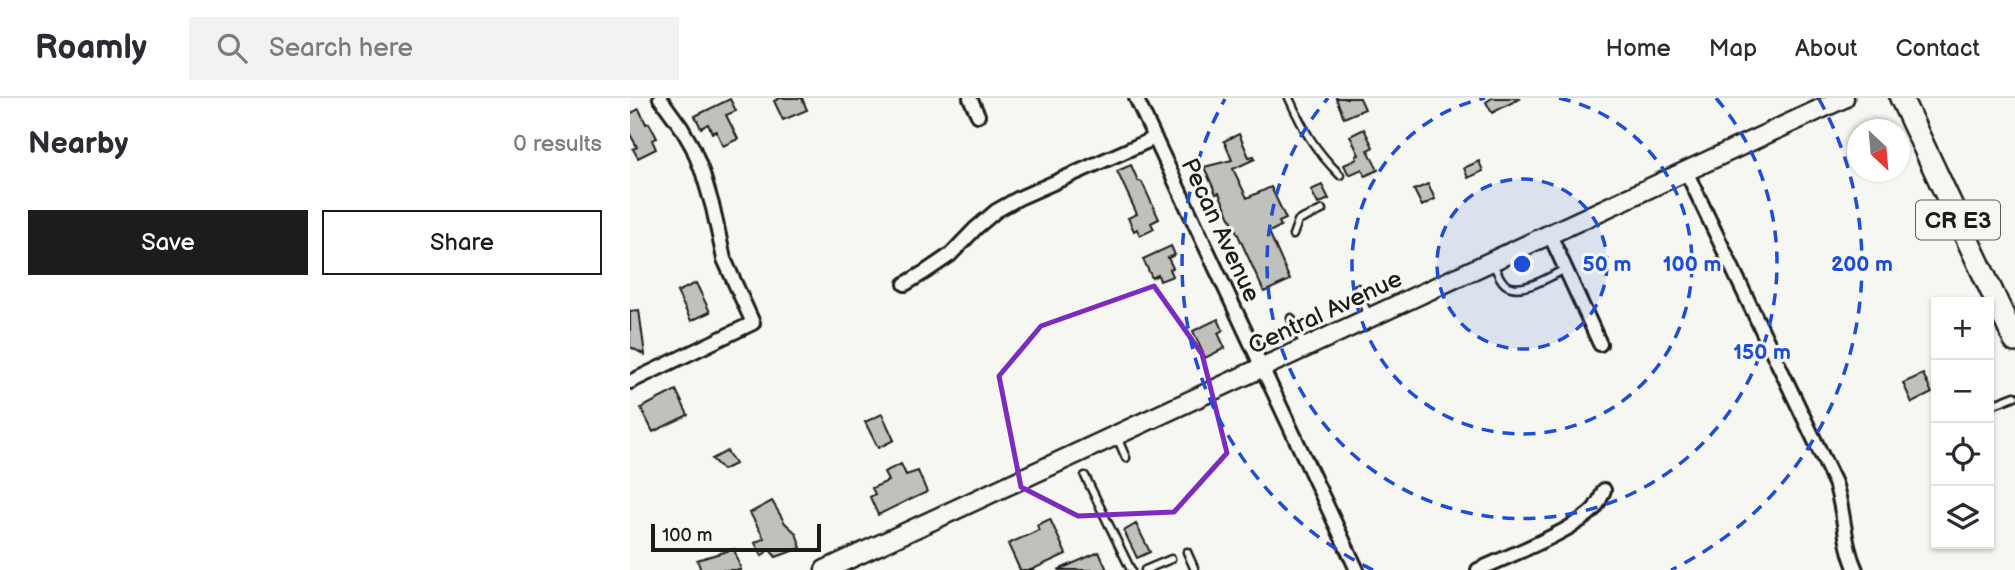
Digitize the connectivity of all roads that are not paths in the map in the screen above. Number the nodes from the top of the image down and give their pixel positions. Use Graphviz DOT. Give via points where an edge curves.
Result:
graph roads {
  1 [pos="660,98"];
  2 [pos="970,98"];
  3 [pos="1136,98"];
  4 [pos="1289,98"];
  5 [pos="1844,98"];
  6 [pos="1901,98"];
  7 [pos="978,114"];
  8 [pos="1155,138"];
  9 [pos="1686,171"];
  10 [pos="1340,175"];
  11 [pos="1322,210"];
  12 [pos="1293,235"];
  13 [pos="1550,235"];
  14 [pos="1492,261"];
  15 [pos="1566,269"];
  16 [pos="905,284"];
  17 [pos="1357,288"];
  18 [pos="1291,318"];
  19 [pos="1370,318"];
  20 [pos="2015,341"];
  21 [pos="1600,344"];
  22 [pos="1306,349"];
  23 [pos="1263,368"];
  24 [pos="630,382"];
  25 [pos="2015,396"];
  26 [pos="1994,404"];
  27 [pos="1116,436"];
  28 [pos="1126,458"];
  29 [pos="1085,476"];
  30 [pos="1604,490"];
  31 [pos="1187,552"];
  32 [pos="1171,559"];
  33 [pos="825,570"];
  34 [pos="1131,570"];
  35 [pos="1145,570"];
  36 [pos="1195,570"];
  37 [pos="1357,570"];
  38 [pos="1478,570"];
  39 [pos="1856,570"];
  1 -- 24 [label="street" via="693,148 724,259 753,323"];
  2 -- 7 [label="street"];
  3 -- 8 [label="street, Pecan Avenue"];
  4 -- 10 [label="lane" via="1310,140"];
  5 -- 9 [label="street, Central Avenue"];
  6 -- 20 [label="main road, CR E3"];
  8 -- 16 [label="street" via="996,211 950,255"];
  8 -- 23 [label="street, Pecan Avenue"];
  9 -- 13 [label="street, Central Avenue"];
  9 -- 39 [label="street" via="1835,483 1847,549"];
  11 -- 12 [label="lane" via="1298,221"];
  13 -- 14 [label="street, Central Avenue"];
  13 -- 15 [label="street"];
  14 -- 15 [label="lane" via="1504,283 1512,287 1526,288"];
  14 -- 19 [label="street, Central Avenue"];
  15 -- 21 [label="street"];
  17 -- 19 [label="lane"];
  18 -- 22 [label="lane"];
  19 -- 22 [label="street, Central Avenue"];
  22 -- 23 [label="street, Central Avenue"];
  23 -- 27 [label="street, Central Avenue"];
  23 -- 37 [label="street, Pecan Avenue"];
  25 -- 26 [label="lane"];
  27 -- 28 [label="lane"];
  27 -- 33 [label="street, Central Avenue" via="969,512"];
  29 -- 34 [label="lane"];
  30 -- 38 [label="street" via="1595,508 1578,521"];
  31 -- 36 [label="lane"];
  32 -- 35 [label="lane"];
}
